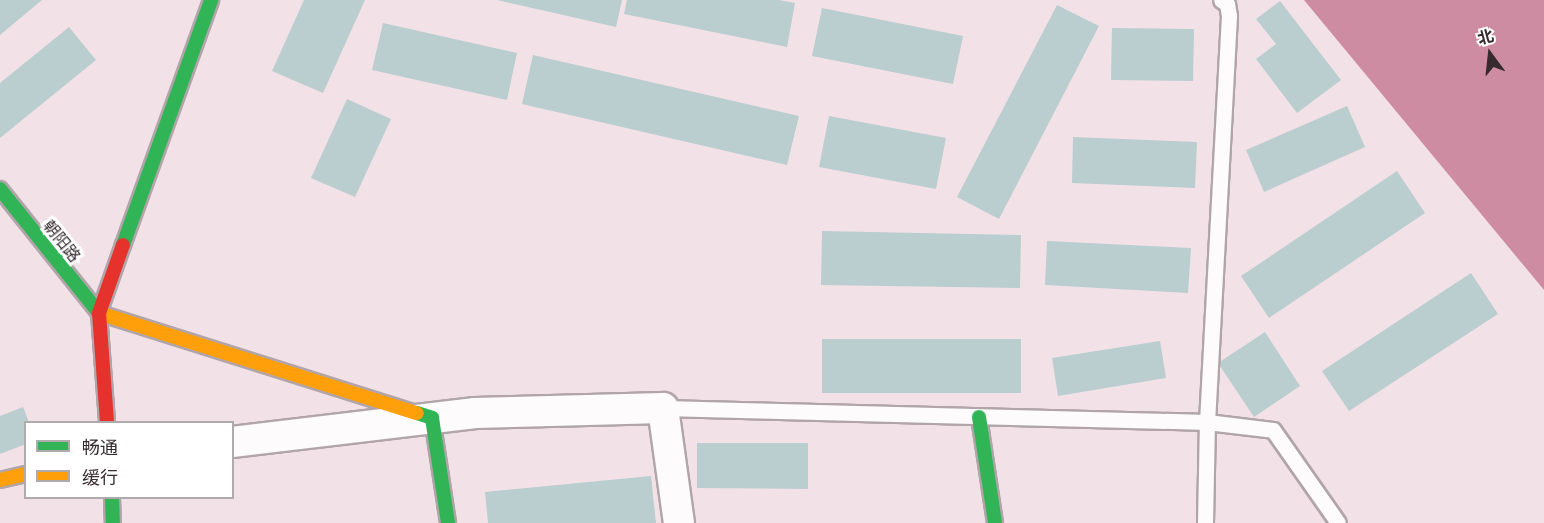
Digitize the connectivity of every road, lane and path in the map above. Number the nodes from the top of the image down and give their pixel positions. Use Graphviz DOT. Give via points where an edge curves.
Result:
graph roads {
  1 [pos="211,0"];
  2 [pos="1221,0"];
  3 [pos="0,189"];
  4 [pos="99,313"];
  5 [pos="663,408"];
  6 [pos="979,417"];
  7 [pos="432,418"];
  8 [pos="107,421"];
  9 [pos="1207,422"];
  10 [pos="234,442"];
  11 [pos="24,474"];
  12 [pos="0,480"];
  13 [pos="112,499"];
  14 [pos="113,523"];
  15 [pos="448,523"];
  16 [pos="679,523"];
  17 [pos="995,523"];
  18 [pos="1205,523"];
  19 [pos="1338,523"];
  1 -- 4 [label="street"];
  2 -- 9 [label="lane" via="1227,4 1229,16"];
  3 -- 4 [label="street, 朝阳路"];
  4 -- 7 [label="street"];
  4 -- 8 [label="street"];
  5 -- 6 [label="lane"];
  5 -- 7 [label="street" via="475,413"];
  5 -- 16 [label="street"];
  6 -- 9 [label="lane"];
  6 -- 17 [label="street"];
  7 -- 10 [label="street"];
  7 -- 15 [label="street"];
  9 -- 18 [label="lane"];
  9 -- 19 [label="lane" via="1273,430"];
  11 -- 12 [label="street"];
  13 -- 14 [label="street"];
}
